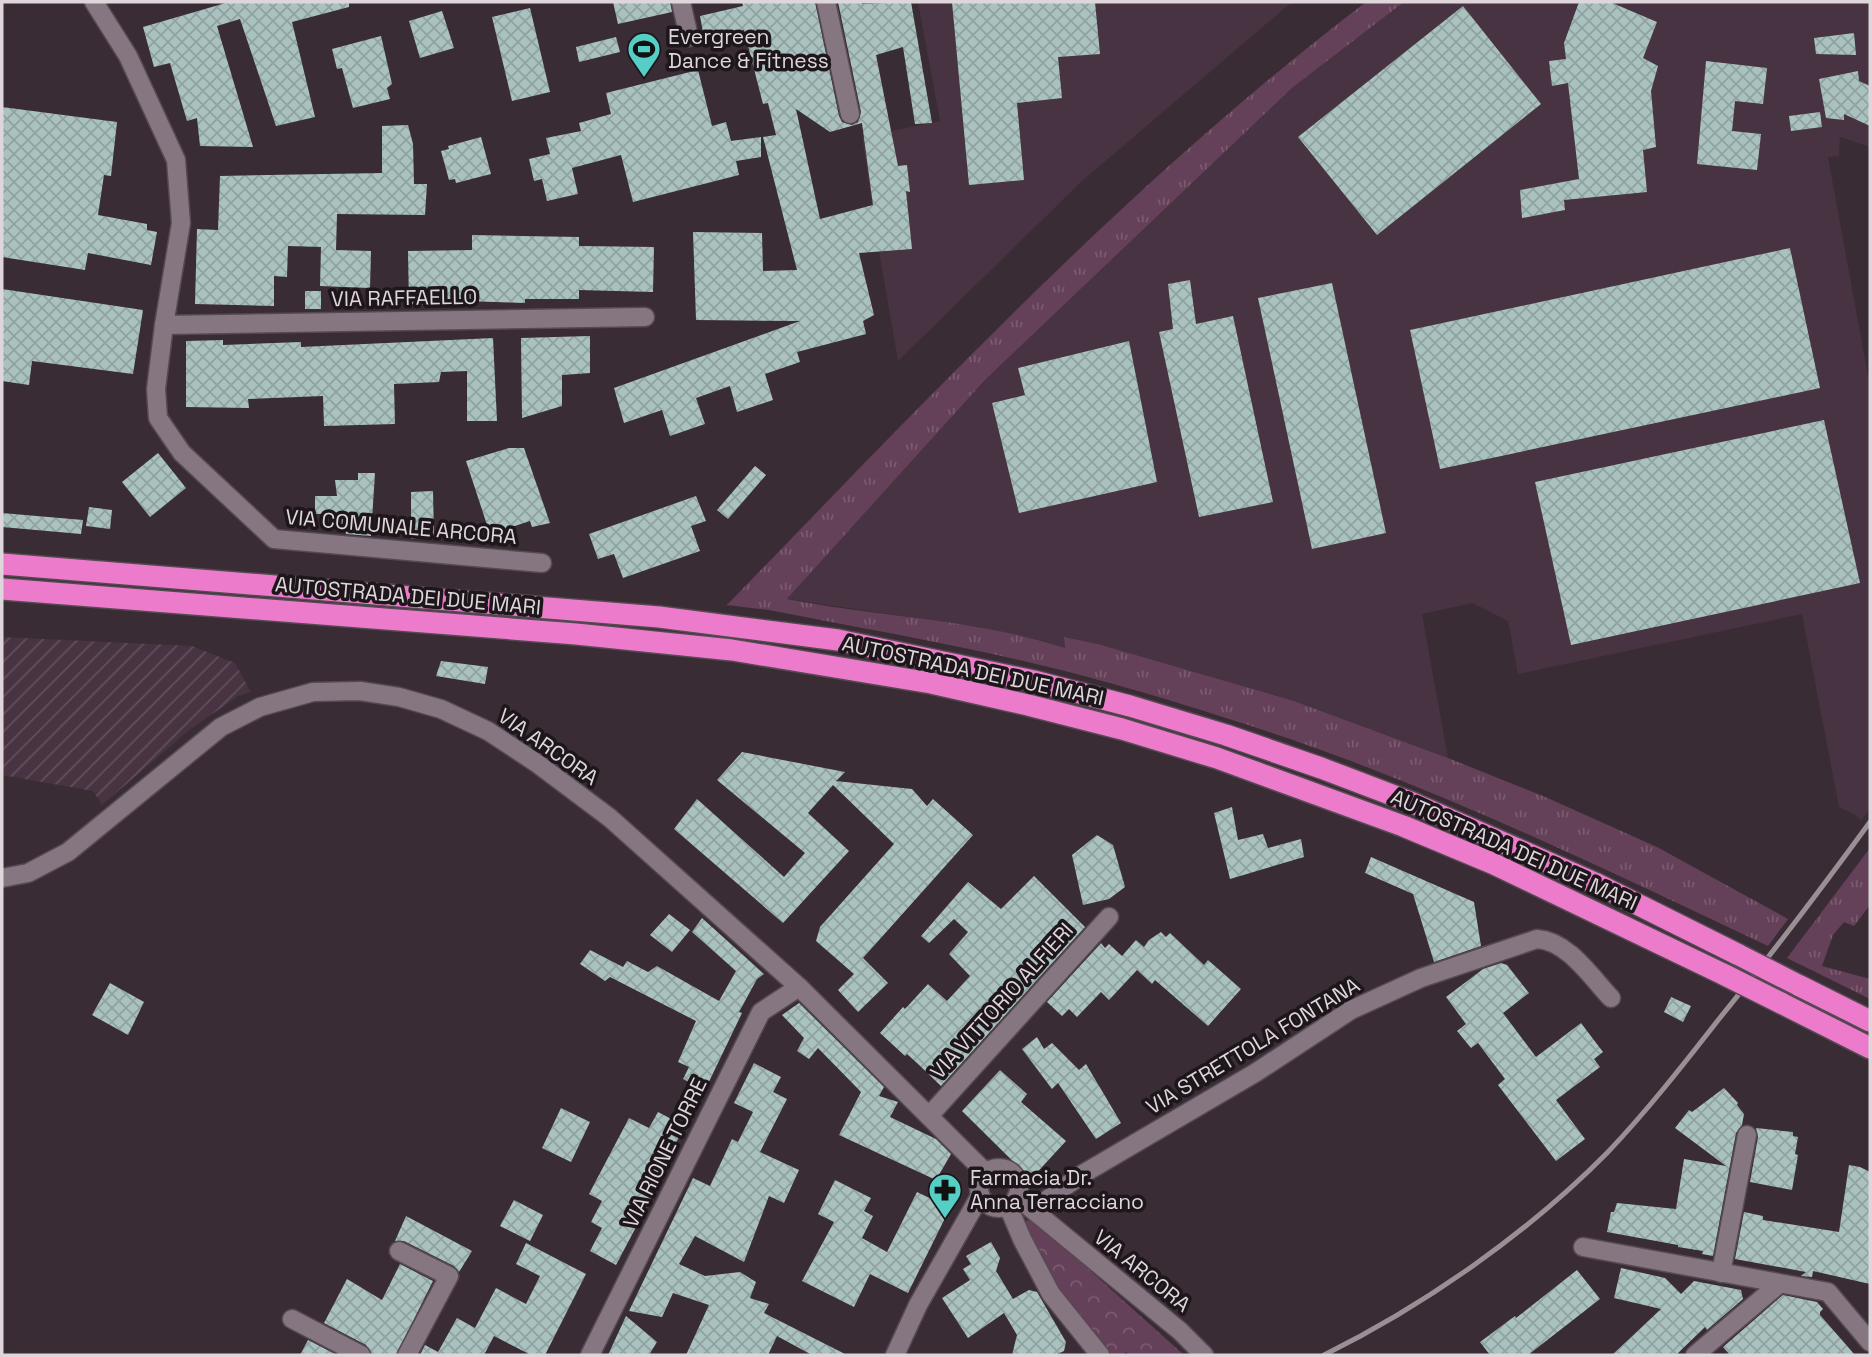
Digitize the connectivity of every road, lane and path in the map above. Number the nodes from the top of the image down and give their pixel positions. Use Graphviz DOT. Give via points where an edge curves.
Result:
graph roads {
  1 [pos="94,2"];
  2 [pos="681,2"];
  3 [pos="826,2"];
  4 [pos="689,37"];
  5 [pos="850,114"];
  6 [pos="645,317"];
  7 [pos="164,325"];
  8 [pos="542,563"];
  9 [pos="2,564"];
  10 [pos="2,589"];
  11 [pos="2,878"];
  12 [pos="1109,917"];
  13 [pos="799,986"];
  14 [pos="1611,998"];
  15 [pos="1870,1021"];
  16 [pos="1870,1048"];
  17 [pos="929,1116"];
  18 [pos="1747,1135"];
  19 [pos="986,1173"];
  20 [pos="980,1196"];
  21 [pos="1013,1201"];
  22 [pos="1033,1210"];
  23 [pos="1583,1247"];
  24 [pos="400,1251"];
  25 [pos="1721,1273"];
  26 [pos="1779,1284"];
  27 [pos="292,1318"];
  28 [pos="1870,1342"];
  29 [pos="361,1355"];
  30 [pos="407,1355"];
  31 [pos="590,1355"];
  32 [pos="895,1355"];
  33 [pos="1100,1355"];
  34 [pos="1204,1355"];
  35 [pos="1695,1355"];
  1 -- 7 [label="street, VIA COMUNALE ARCORA" via="128,56 176,160 181,223"];
  2 -- 4 [label="street"];
  3 -- 5 [label="street"];
  6 -- 7 [label="street, VIA RAFFAELLO"];
  7 -- 8 [label="street, VIA COMUNALE ARCORA" via="156,390 158,418 182,453 274,540"];
  9 -- 15 [label="highway, AUTOSTRADA DEI DUE MARI, bridge" via="659,617 838,640 1034,681 1226,735 1390,794 1595,883"];
  10 -- 16 [label="highway, AUTOSTRADA DEI DUE MARI, bridge" via="641,639 907,678 1016,702 1217,758 1404,826 1494,864"];
  11 -- 13 [label="street, VIA ARCORA" via="28,873 68,852 220,727 260,707 313,692 360,691 441,709 488,730 610,818"];
  12 -- 17 [label="street, VIA VITTORIO ALFIERI"];
  13 -- 17 [label="street, VIA ARCORA"];
  13 -- 31 [label="street, VIA RIONE TORRE" via="761,1012"];
  14 -- 22 [label="street, VIA STRETTOLA FONTANA" via="1568,953 1547,940 1537,939 1420,978 1351,1010 1255,1073 1081,1175"];
  17 -- 19 [label="street, VIA ARCORA"];
  18 -- 25 [label="street"];
  19 -- 20 [label="street" via="979,1184"];
  19 -- 21 [label="street, VIA ARCORA" via="999,1168 1011,1172 1019,1184"];
  20 -- 21 [label="street, VIA ARCORA" via="989,1206 1002,1208"];
  20 -- 32 [label="street"];
  21 -- 22 [label="street, VIA ARCORA"];
  21 -- 33 [label="street" via="1022,1238 1051,1294"];
  22 -- 34 [label="street, VIA ARCORA"];
  23 -- 25 [label="street"];
  24 -- 30 [label="street" via="450,1276"];
  25 -- 26 [label="street"];
  26 -- 28 [label="street" via="1828,1292"];
  26 -- 35 [label="street"];
  27 -- 29 [label="street"];
}
